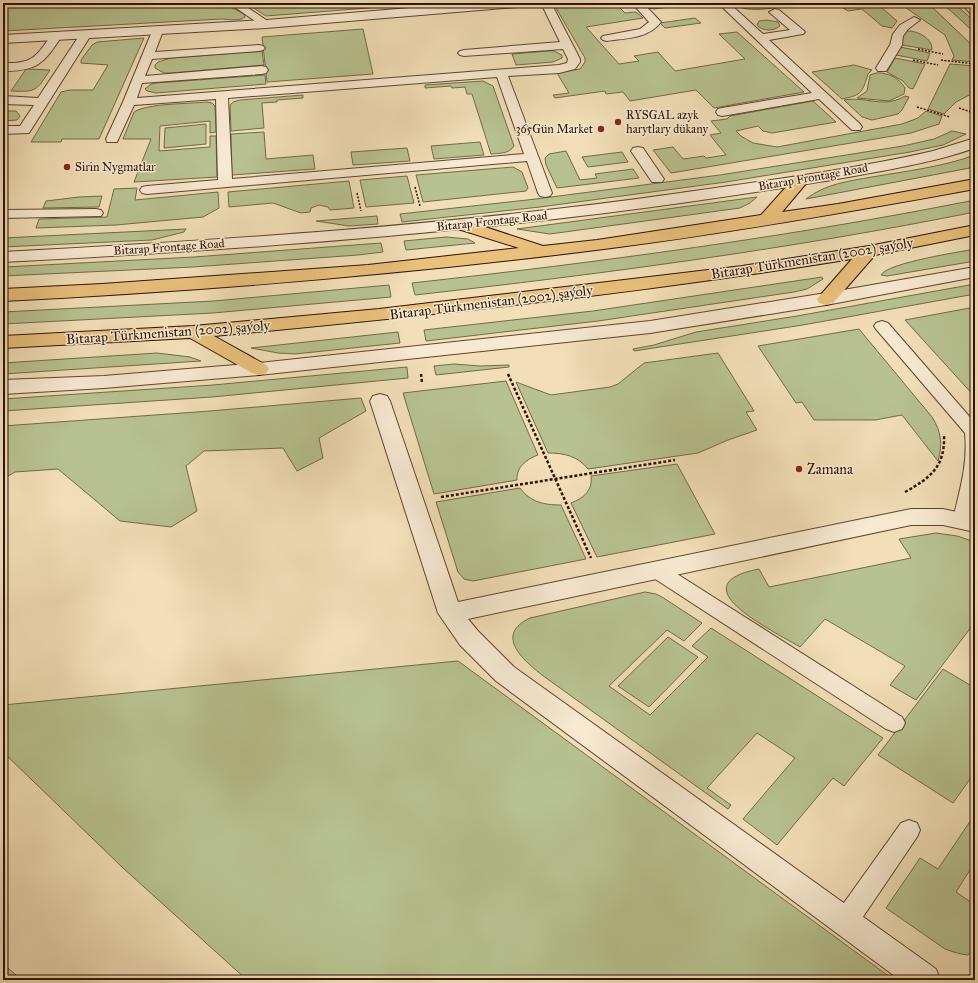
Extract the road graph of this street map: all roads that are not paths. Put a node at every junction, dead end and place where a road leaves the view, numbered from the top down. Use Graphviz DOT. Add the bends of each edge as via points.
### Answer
graph roads {
  1 [pos="234,3"];
  2 [pos="510,3"];
  3 [pos="546,3"];
  4 [pos="637,3"];
  5 [pos="723,3"];
  6 [pos="968,3"];
  7 [pos="469,5"];
  8 [pos="975,10"];
  9 [pos="776,12"];
  10 [pos="914,20"];
  11 [pos="266,24"];
  12 [pos="157,31"];
  13 [pos="84,35"];
  14 [pos="56,36"];
  15 [pos="607,38"];
  16 [pos="760,38"];
  17 [pos="3,39"];
  18 [pos="567,45"];
  19 [pos="259,48"];
  20 [pos="464,53"];
  21 [pos="148,56"];
  22 [pos="3,67"];
  23 [pos="882,68"];
  24 [pos="262,70"];
  25 [pos="501,73"];
  26 [pos="138,80"];
  27 [pos="222,95"];
  28 [pos="821,95"];
  29 [pos="3,100"];
  30 [pos="42,102"];
  31 [pos="129,102"];
  32 [pos="722,112"];
  33 [pos="856,127"];
  34 [pos="3,130"];
  35 [pos="112,139"];
  36 [pos="975,143"];
  37 [pos="638,151"];
  38 [pos="532,157"];
  39 [pos="657,179"];
  40 [pos="801,180"];
  41 [pos="225,183"];
  42 [pos="975,184"];
  43 [pos="147,190"];
  44 [pos="544,193"];
  45 [pos="96,213"];
  46 [pos="3,214"];
  47 [pos="766,220"];
  48 [pos="464,225"];
  49 [pos="975,230"];
  50 [pos="545,251"];
  51 [pos="869,251"];
  52 [pos="3,257"];
  53 [pos="975,272"];
  54 [pos="3,295"];
  55 [pos="826,299"];
  56 [pos="882,326"];
  57 [pos="193,332"];
  58 [pos="3,342"];
  59 [pos="260,369"];
  60 [pos="3,387"];
  61 [pos="380,401"];
  62 [pos="974,440"];
  63 [pos="968,522"];
  64 [pos="656,570"];
  65 [pos="450,613"];
  66 [pos="894,723"];
  67 [pos="909,830"];
  68 [pos="845,922"];
  69 [pos="926,980"];
  1 -- 11 [label="lane"];
  2 -- 7 [label="street"];
  3 -- 18 [label="lane"];
  4 -- 15 [label="lane" via="655,22 644,32"];
  5 -- 16 [label="lane"];
  6 -- 8 [label="street"];
  7 -- 11 [label="street"];
  9 -- 16 [label="lane" via="799,32"];
  10 -- 23 [label="lane" via="904,26 897,36 896,45"];
  11 -- 12 [label="street"];
  12 -- 13 [label="street"];
  12 -- 21 [label="lane"];
  13 -- 14 [label="street"];
  13 -- 30 [label="lane"];
  14 -- 17 [label="street"];
  14 -- 22 [label="lane" via="38,61 21,66"];
  16 -- 28 [label="lane"];
  18 -- 20 [label="lane"];
  18 -- 25 [label="lane" via="574,59 571,66"];
  19 -- 21 [label="lane"];
  21 -- 26 [label="lane"];
  24 -- 26 [label="lane"];
  25 -- 27 [label="lane"];
  25 -- 38 [label="lane"];
  26 -- 31 [label="lane"];
  27 -- 31 [label="lane"];
  27 -- 41 [label="lane"];
  28 -- 32 [label="lane"];
  28 -- 33 [label="lane"];
  29 -- 30 [label="lane"];
  30 -- 34 [label="lane" via="24,130"];
  31 -- 35 [label="lane"];
  36 -- 40 [label="street, Bitarap Frontage Road" via="921,159"];
  37 -- 39 [label="lane"];
  38 -- 41 [label="lane"];
  38 -- 44 [label="lane"];
  40 -- 47 [label="main road"];
  40 -- 48 [label="street, Bitarap Frontage Road" via="677,199"];
  41 -- 43 [label="lane"];
  42 -- 47 [label="main road"];
  45 -- 46 [label="lane"];
  47 -- 50 [label="main road"];
  48 -- 50 [label="main road"];
  48 -- 52 [label="street, Bitarap Frontage Road" via="105,252"];
  49 -- 51 [label="main road, Bitarap Türkmenistan (2002) şaýoly"];
  50 -- 54 [label="main road" via="368,270"];
  51 -- 55 [label="main road"];
  51 -- 57 [label="main road, Bitarap Türkmenistan (2002) şaýoly" via="619,287 379,315"];
  53 -- 55 [label="street"];
  55 -- 59 [label="street" via="650,327"];
  56 -- 62 [label="lane"];
  57 -- 58 [label="main road, Bitarap Türkmenistan (2002) şaýoly"];
  57 -- 59 [label="main road"];
  59 -- 60 [label="street" via="104,382"];
  61 -- 65 [label="street"];
  62 -- 63 [label="lane" via="974,471"];
  63 -- 64 [label="street" via="937,516 911,517"];
  64 -- 65 [label="street"];
  64 -- 66 [label="lane"];
  65 -- 68 [label="street" via="469,638 504,674"];
  67 -- 68 [label="lane"];
  68 -- 69 [label="street"];
}
